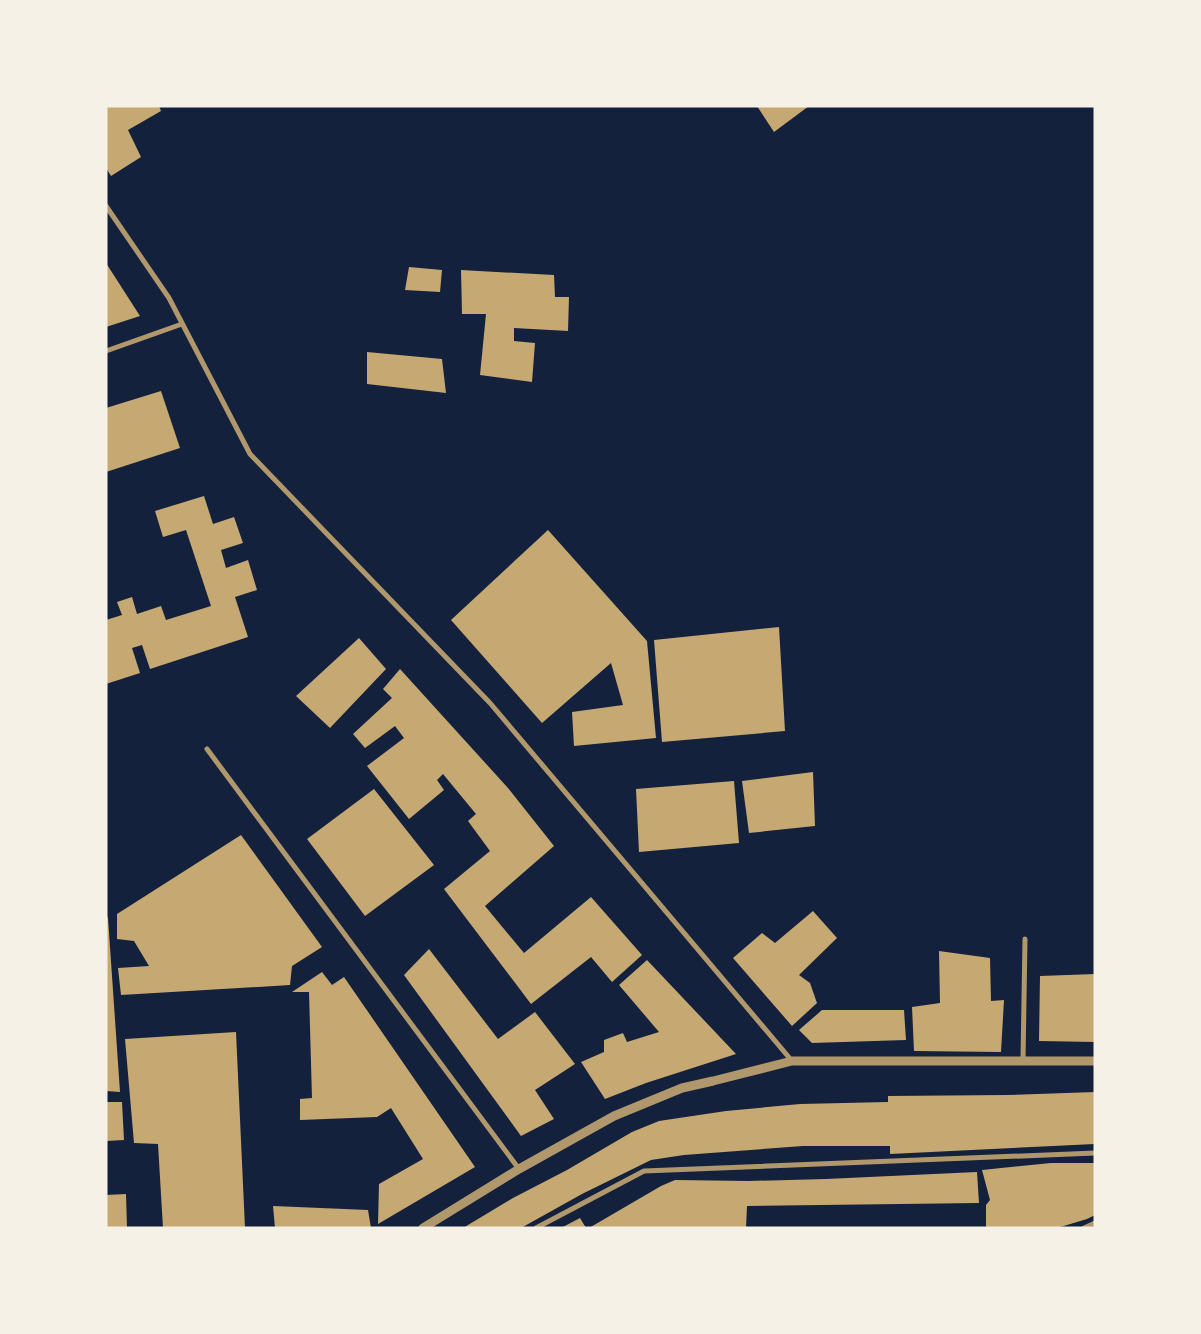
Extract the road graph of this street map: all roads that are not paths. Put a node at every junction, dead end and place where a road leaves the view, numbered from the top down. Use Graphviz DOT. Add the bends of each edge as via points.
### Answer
graph roads {
  1 [pos="106,206"];
  2 [pos="182,324"];
  3 [pos="106,352"];
  4 [pos="207,749"];
  5 [pos="1025,939"];
  6 [pos="1023,1060"];
  7 [pos="792,1061"];
  8 [pos="1095,1061"];
  9 [pos="1095,1153"];
  10 [pos="519,1168"];
  11 [pos="1095,1223"];
  12 [pos="423,1228"];
  13 [pos="536,1228"];
  14 [pos="1084,1228"];
  1 -- 2 [label="street" via="169,298"];
  2 -- 3 [label="street"];
  2 -- 7 [label="street" via="250,454 490,703"];
  4 -- 10 [label="street"];
  5 -- 6 [label="street"];
  6 -- 7 [label="street"];
  6 -- 8 [label="street"];
  7 -- 10 [label="street" via="682,1088 614,1116"];
  9 -- 13 [label="street" via="644,1171"];
  10 -- 12 [label="street"];
  11 -- 14 [label="street"];
}
